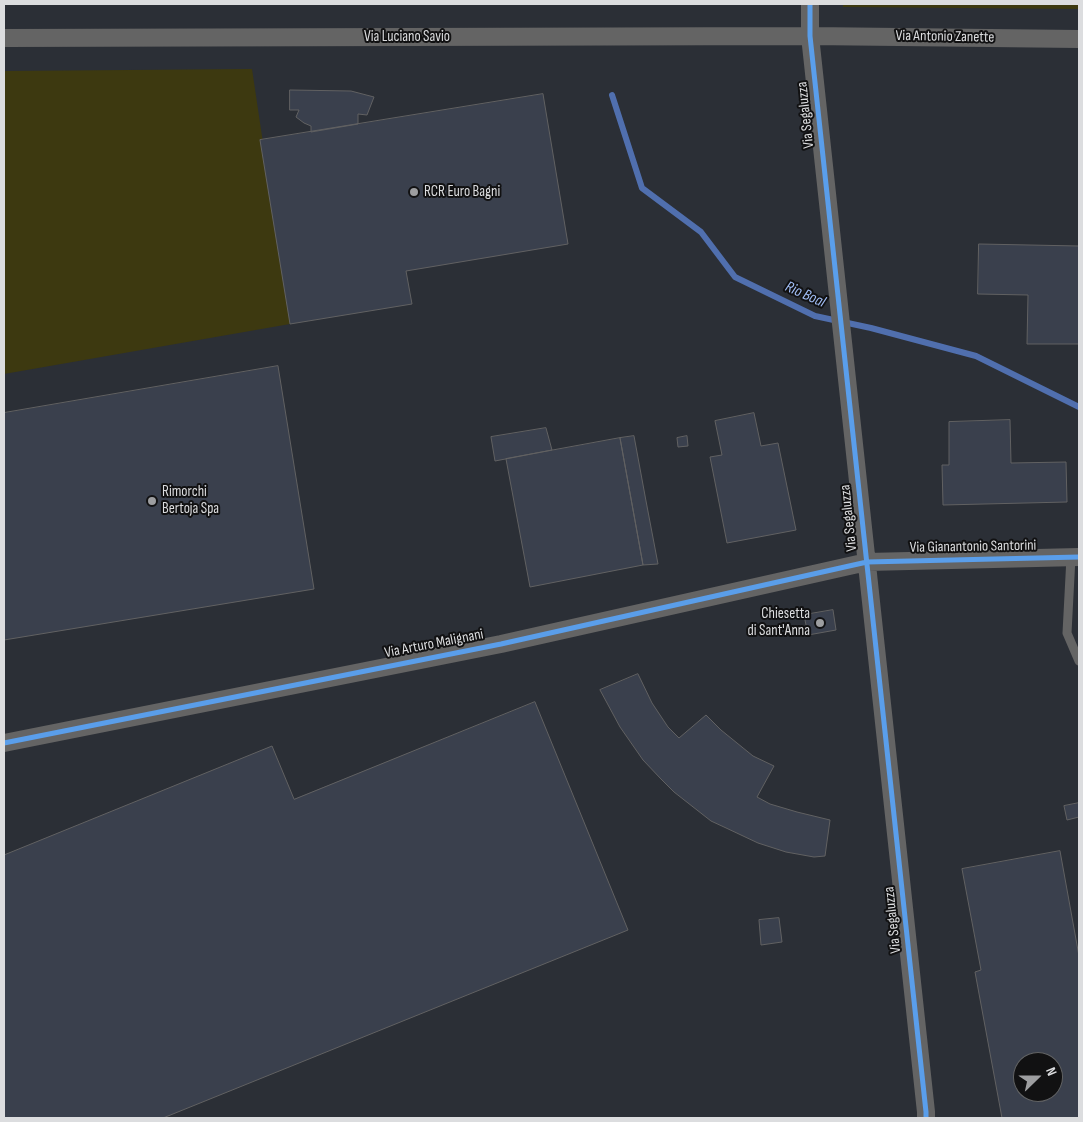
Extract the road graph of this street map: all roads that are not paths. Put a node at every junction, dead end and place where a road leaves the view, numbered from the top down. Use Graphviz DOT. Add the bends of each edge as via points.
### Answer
graph roads {
  1 [pos="810,4"];
  2 [pos="810,36"];
  3 [pos="4,38"];
  4 [pos="1079,39"];
  5 [pos="1075,557"];
  6 [pos="867,562"];
  7 [pos="1079,661"];
  8 [pos="4,743"];
  9 [pos="926,1118"];
  1 -- 2 [label="street, Via Segaluzza"];
  2 -- 3 [label="street, Via Luciano Savio"];
  2 -- 4 [label="street, Via Antonio Zanette"];
  2 -- 6 [label="street, Via Segaluzza"];
  5 -- 6 [label="street, Via Gianantonio Santorini"];
  5 -- 7 [label="lane" via="1067,633"];
  6 -- 8 [label="street, Via Arturo Malignani" via="501,644"];
  6 -- 9 [label="street, Via Segaluzza"];
}
